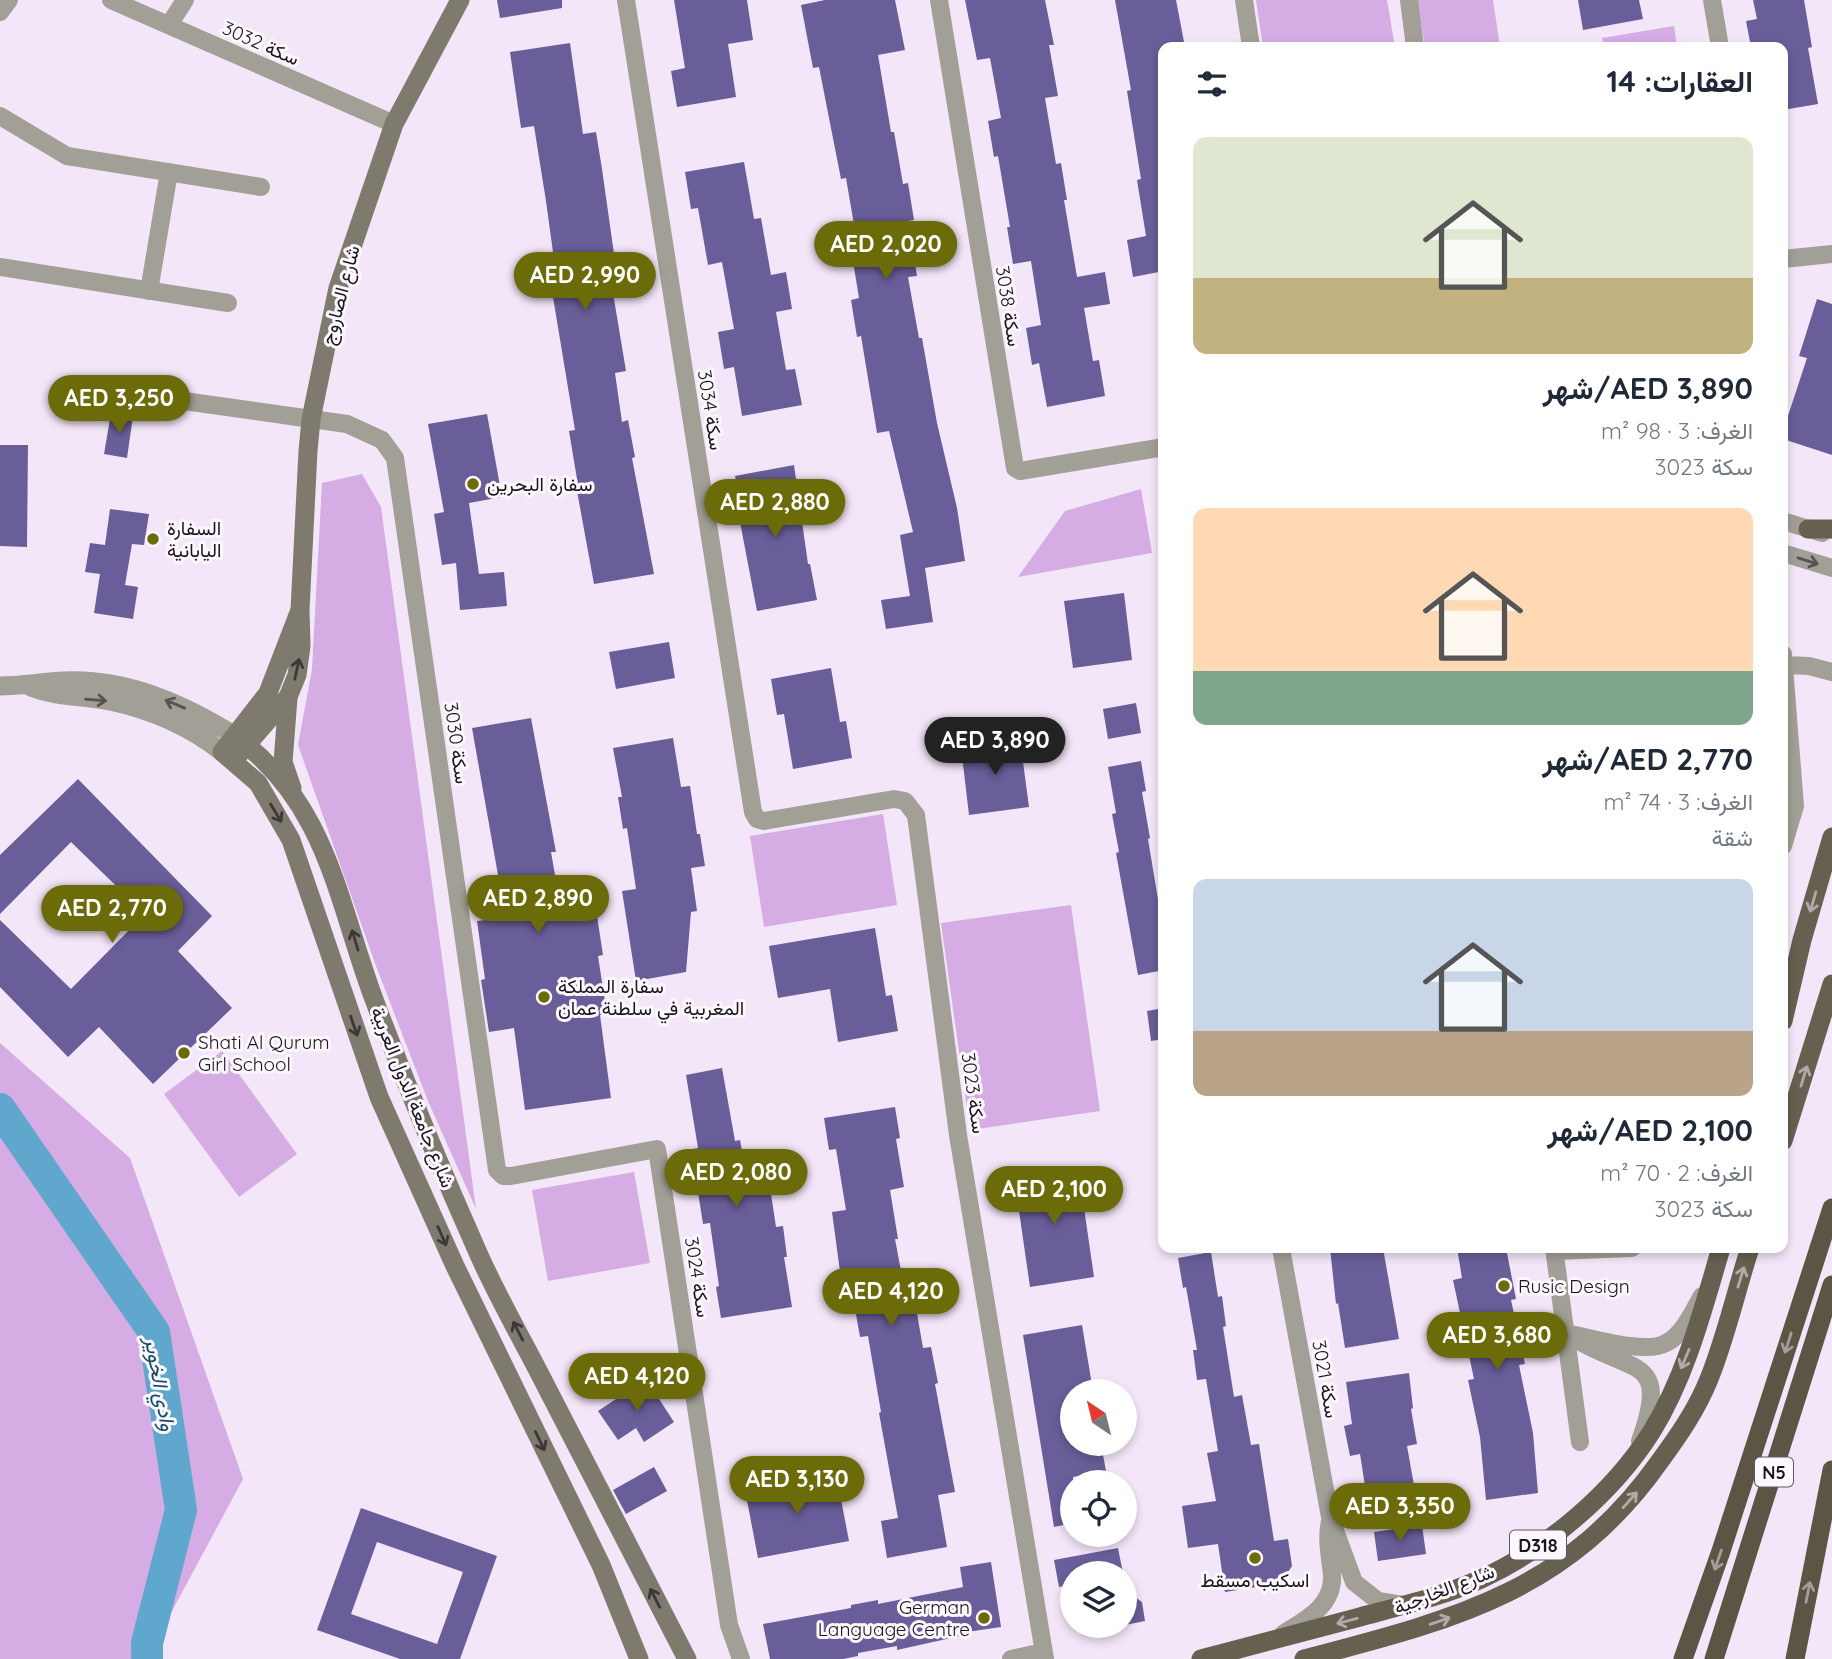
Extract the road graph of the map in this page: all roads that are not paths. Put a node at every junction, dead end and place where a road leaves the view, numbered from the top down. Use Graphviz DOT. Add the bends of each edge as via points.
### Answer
graph roads {
  1 [pos="9,0"];
  2 [pos="111,0"];
  3 [pos="185,0"];
  4 [pos="460,0"];
  5 [pos="626,0"];
  6 [pos="939,0"];
  7 [pos="1244,0"];
  8 [pos="1409,0"];
  9 [pos="1712,0"];
  10 [pos="0,12"];
  11 [pos="169,25"];
  12 [pos="1250,42"];
  13 [pos="1414,42"];
  14 [pos="1719,42"];
  15 [pos="0,116"];
  16 [pos="394,124"];
  17 [pos="169,172"];
  18 [pos="261,187"];
  19 [pos="1832,254"];
  20 [pos="1788,258"];
  21 [pos="0,267"];
  22 [pos="149,291"];
  23 [pos="228,303"];
  24 [pos="106,390"];
  25 [pos="311,419"];
  26 [pos="1158,448"];
  27 [pos="1788,523"];
  28 [pos="1808,529"];
  29 [pos="1832,529"];
  30 [pos="1832,536"];
  31 [pos="1788,555"];
  32 [pos="1832,568"];
  33 [pos="300,610"];
  34 [pos="1788,660"];
  35 [pos="1832,672"];
  36 [pos="0,686"];
  37 [pos="30,686"];
  38 [pos="288,697"];
  39 [pos="1788,712"];
  40 [pos="241,740"];
  41 [pos="228,756"];
  42 [pos="888,800"];
  43 [pos="297,803"];
  44 [pos="1788,829"];
  45 [pos="1832,836"];
  46 [pos="1832,984"];
  47 [pos="1788,1000"];
  48 [pos="1788,1125"];
  49 [pos="657,1149"];
  50 [pos="1832,1208"];
  51 [pos="1282,1253"];
  52 [pos="1555,1253"];
  53 [pos="1719,1253"];
  54 [pos="1748,1253"];
  55 [pos="1713,1274"];
  56 [pos="1832,1285"];
  57 [pos="1565,1332"];
  58 [pos="1580,1442"];
  59 [pos="1635,1455"];
  60 [pos="1832,1470"];
  61 [pos="1330,1517"];
  62 [pos="1404,1606"];
  63 [pos="1270,1641"];
  64 [pos="1365,1651"];
  65 [pos="1344,1654"];
  66 [pos="1044,1655"];
  67 [pos="639,1659"];
  68 [pos="687,1659"];
  69 [pos="741,1659"];
  70 [pos="1011,1659"];
  71 [pos="1200,1659"];
  72 [pos="1304,1659"];
  73 [pos="1683,1659"];
  74 [pos="1714,1659"];
  75 [pos="1795,1659"];
  1 -- 10 [label="street"];
  2 -- 11 [label="street, سكة 3032"];
  3 -- 11 [label="street"];
  4 -- 16 [label="main road, شارع الصاروج"];
  5 -- 42 [label="street, سكة 3034" via="753,812 764,821"];
  6 -- 26 [label="street, سكة 3038" via="1015,468 1020,471"];
  7 -- 12 [label="street"];
  8 -- 13 [label="street"];
  9 -- 14 [label="street"];
  11 -- 16 [label="street, سكة 3032"];
  15 -- 17 [label="street" via="67,156"];
  16 -- 25 [label="main road, شارع الصاروج" via="338,288"];
  17 -- 18 [label="street"];
  17 -- 22 [label="street"];
  19 -- 20 [label="street"];
  21 -- 22 [label="street"];
  22 -- 23 [label="street"];
  24 -- 25 [label="street, سكة 3030"];
  25 -- 33 [label="main road, شارع الصاروج"];
  25 -- 49 [label="street, سكة 3030" via="347,424 382,440 395,458 497,1170 511,1176"];
  27 -- 28 [label="street"];
  28 -- 29 [label="main road"];
  28 -- 30 [label="street"];
  31 -- 32 [label="street, one-way"];
  38 -- 33 [label="main road, شارع الصاروج, one-way" via="297,675"];
  33 -- 40 [label="main road, شارع الصاروج" via="268,693"];
  34 -- 35 [label="street"];
  36 -- 37 [label="street, شارع جامعة الدول العربية"];
  40 -- 37 [label="street, شارع جامعة الدول العربية, one-way" via="175,703 115,684 66,681"];
  37 -- 41 [label="street, شارع جامعة الدول العربية, one-way" via="50,695 108,701 166,717"];
  38 -- 40 [label="main road, شارع الصاروج"];
  38 -- 43 [label="main road" via="283,762"];
  39 -- 44 [label="street" via="1795,806"];
  40 -- 41 [label="main road, شارع الصاروج"];
  40 -- 43 [label="main road, شارع جامعة الدول العربية"];
  41 -- 67 [label="main road, شارع جامعة الدول العربية, one-way" via="258,783 291,840 379,1097 455,1266 601,1565"];
  42 -- 66 [label="street, سكة 3023" via="905,801 916,815 958,1135"];
  68 -- 43 [label="main road, شارع جامعة الدول العربية, one-way" via="480,1258 407,1087 321,842"];
  45 -- 47 [label="main road, one-way"];
  48 -- 46 [label="main road, one-way"];
  49 -- 69 [label="street, سكة 3024" via="729,1625"];
  50 -- 73 [label="highway, one-way"];
  51 -- 61 [label="street, سكة 3021"];
  52 -- 57 [label="street"];
  53 -- 55 [label="main road, شارع الخارجية / D318"];
  64 -- 54 [label="main road, شارع الخارجية / D318, one-way" via="1502,1597 1579,1549 1608,1523 1644,1484 1692,1415 1709,1379"];
  55 -- 57 [label="street" via="1690,1317 1667,1343 1636,1347"];
  55 -- 59 [label="main road, شارع الخارجية / D318, one-way" via="1689,1350 1653,1429"];
  56 -- 74 [label="highway, N5"];
  57 -- 58 [label="street"];
  57 -- 59 [label="street" via="1646,1374 1652,1395"];
  59 -- 62 [label="main road, شارع الخارجية / D318" via="1575,1518 1525,1553 1481,1579"];
  75 -- 60 [label="highway, one-way"];
  61 -- 62 [label="street, سكة 3021" via="1354,1582 1378,1601"];
  61 -- 63 [label="street, سكة 3021" via="1330,1592 1312,1616"];
  62 -- 63 [label="main road, شارع الخارجية / D318, one-way"];
  63 -- 71 [label="main road, شارع الخارجية / D318"];
  64 -- 65 [label="main road, شارع الخارجية / D318"];
  65 -- 72 [label="main road, شارع الخارجية / D318"];
  66 -- 70 [label="street"];
}
